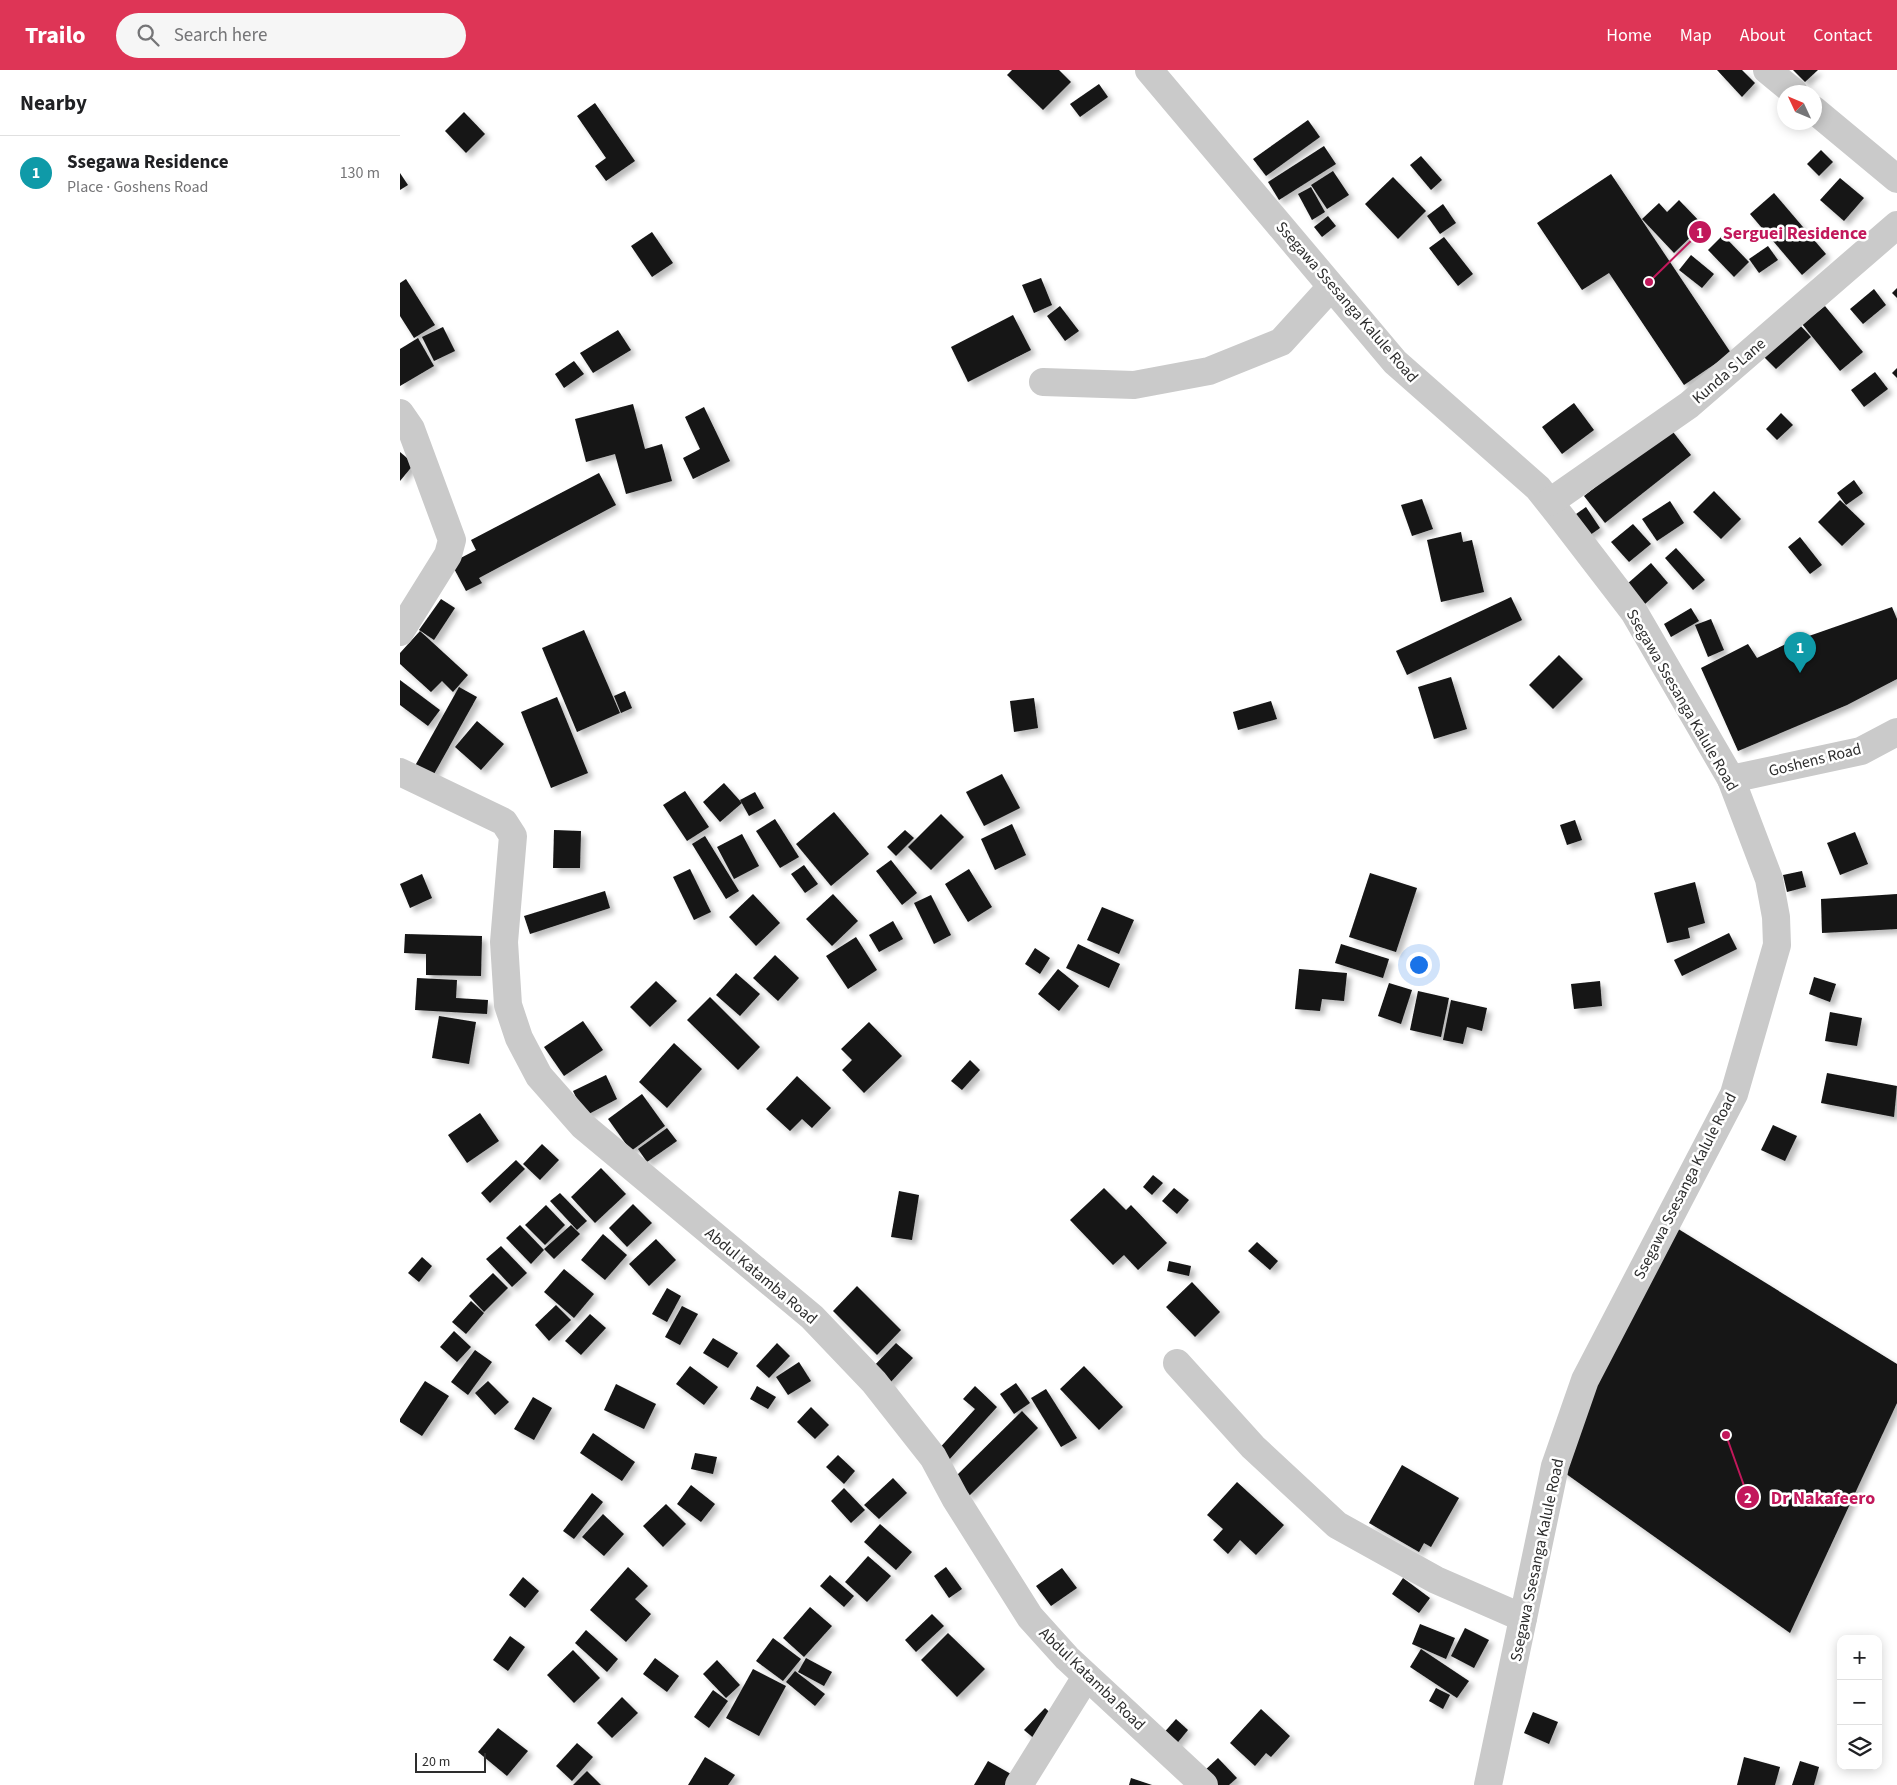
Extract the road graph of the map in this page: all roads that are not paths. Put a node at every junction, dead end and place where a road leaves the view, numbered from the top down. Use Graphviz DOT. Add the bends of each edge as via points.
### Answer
graph roads {
  1 [pos="1149,70"];
  2 [pos="1767,70"];
  3 [pos="1785,85"];
  4 [pos="1822,117"];
  5 [pos="1897,179"];
  6 [pos="1897,225"];
  7 [pos="1331,287"];
  8 [pos="1043,382"];
  9 [pos="400,413"];
  10 [pos="1550,502"];
  11 [pos="400,632"];
  12 [pos="1897,732"];
  13 [pos="400,772"];
  14 [pos="1731,779"];
  15 [pos="1177,1363"];
  16 [pos="1523,1618"];
  17 [pos="1086,1676"];
  18 [pos="1019,1785"];
  19 [pos="1204,1785"];
  20 [pos="1488,1785"];
  1 -- 7 [label="street, Ssegawa Ssesanga Kalule Road"];
  2 -- 3 [label="street"];
  4 -- 5 [label="street"];
  6 -- 10 [label="street, Kunda S Lane" via="1689,405"];
  7 -- 8 [label="street" via="1281,342 1209,371 1134,385"];
  7 -- 10 [label="street, Ssegawa Ssesanga Kalule Road" via="1395,362 1495,448"];
  9 -- 11 [label="street" via="411,429 452,540 448,555"];
  10 -- 14 [label="street, Ssegawa Ssesanga Kalule Road" via="1634,612"];
  12 -- 14 [label="street, Goshens Road" via="1861,752"];
  13 -- 17 [label="street, Abdul Katamba Road" via="504,822 510,828 513,836 504,942 508,1005 519,1038 539,1076 583,1126 812,1317 874,1382 933,1457 1030,1617"];
  14 -- 16 [label="street, Ssegawa Ssesanga Kalule Road" via="1769,879 1777,945 1734,1094 1585,1380 1555,1466"];
  15 -- 16 [label="street" via="1253,1447 1337,1525 1436,1580"];
  16 -- 20 [label="street, Ssegawa Ssesanga Kalule Road"];
  17 -- 18 [label="street"];
  17 -- 19 [label="street, Abdul Katamba Road"];
}
